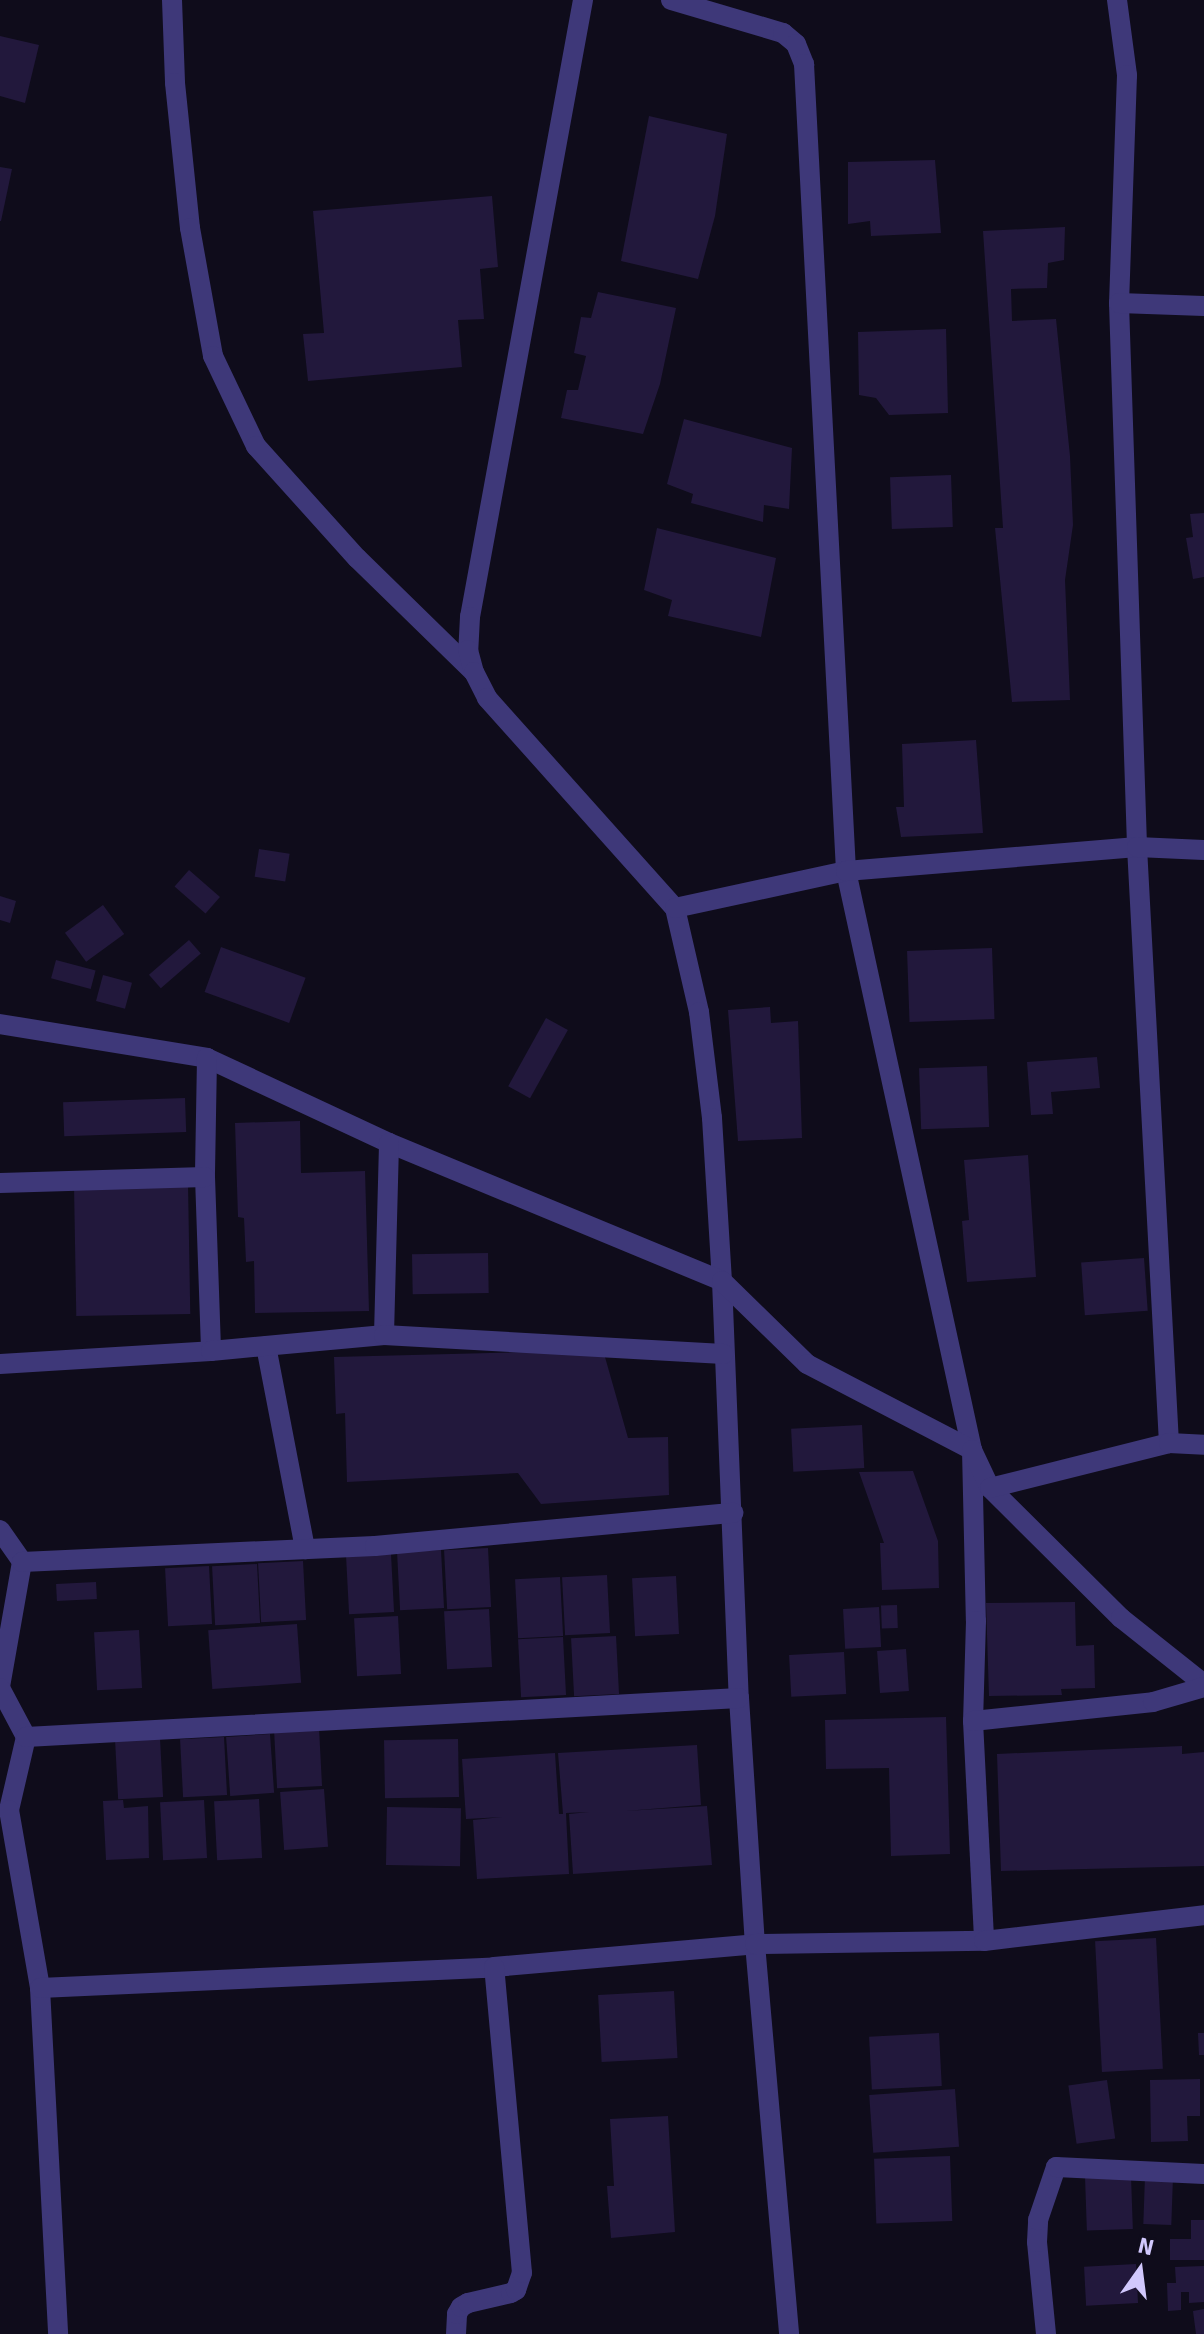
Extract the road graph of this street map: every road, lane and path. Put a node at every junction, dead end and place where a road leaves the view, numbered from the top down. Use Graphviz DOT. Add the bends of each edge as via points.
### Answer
graph roads {
  1 [pos="172,0"];
  2 [pos="583,0"];
  3 [pos="671,0"];
  4 [pos="1117,0"];
  5 [pos="1119,303"];
  6 [pos="1204,306"];
  7 [pos="474,672"];
  8 [pos="1137,847"];
  9 [pos="1204,850"];
  10 [pos="846,871"];
  11 [pos="675,908"];
  12 [pos="0,1024"];
  13 [pos="207,1058"];
  14 [pos="389,1143"];
  15 [pos="205,1177"];
  16 [pos="0,1183"];
  17 [pos="722,1281"];
  18 [pos="384,1335"];
  19 [pos="266,1346"];
  20 [pos="211,1351"];
  21 [pos="723,1354"];
  22 [pos="0,1364"];
  23 [pos="1169,1443"];
  24 [pos="1204,1445"];
  25 [pos="972,1450"];
  26 [pos="990,1488"];
  27 [pos="733,1513"];
  28 [pos="0,1530"];
  29 [pos="305,1549"];
  30 [pos="22,1562"];
  31 [pos="1204,1685"];
  32 [pos="0,1687"];
  33 [pos="739,1698"];
  34 [pos="973,1721"];
  35 [pos="26,1737"];
  36 [pos="4,1814"];
  37 [pos="1204,1915"];
  38 [pos="984,1941"];
  39 [pos="755,1944"];
  40 [pos="494,1967"];
  41 [pos="40,1988"];
  42 [pos="1204,2174"];
  43 [pos="58,2334"];
  44 [pos="456,2334"];
  45 [pos="789,2334"];
  46 [pos="1046,2334"];
  1 -- 7 [label="street" via="190,228 213,356 256,446 357,558"];
  2 -- 7 [label="street" via="470,617 468,650"];
  3 -- 10 [label="street" via="783,33 796,44 804,64"];
  4 -- 5 [label="street" via="1127,75"];
  5 -- 6 [label="street"];
  5 -- 8 [label="street"];
  7 -- 11 [label="street" via="487,698"];
  8 -- 9 [label="street"];
  8 -- 10 [label="street"];
  8 -- 23 [label="street"];
  10 -- 11 [label="street"];
  10 -- 25 [label="street"];
  11 -- 17 [label="street" via="699,1012"];
  12 -- 13 [label="street"];
  13 -- 14 [label="street"];
  13 -- 15 [label="street"];
  14 -- 17 [label="street"];
  14 -- 18 [label="street"];
  15 -- 16 [label="street"];
  15 -- 20 [label="street"];
  17 -- 21 [label="street"];
  17 -- 25 [label="street" via="807,1364"];
  18 -- 19 [label="street"];
  18 -- 21 [label="street"];
  19 -- 20 [label="street"];
  19 -- 29 [label="street"];
  20 -- 22 [label="street"];
  21 -- 27 [label="street"];
  23 -- 24 [label="street"];
  23 -- 26 [label="street"];
  25 -- 26 [label="street"];
  25 -- 34 [label="street"];
  26 -- 31 [label="street" via="1121,1618"];
  27 -- 29 [label="street"];
  27 -- 33 [label="street"];
  28 -- 30 [label="street"];
  29 -- 30 [label="street"];
  30 -- 32 [label="street"];
  31 -- 34 [label="street" via="1153,1702"];
  32 -- 35 [label="street"];
  33 -- 35 [label="street"];
  33 -- 39 [label="street"];
  34 -- 38 [label="street"];
  35 -- 36 [label="street"];
  36 -- 41 [label="street"];
  37 -- 38 [label="street"];
  38 -- 39 [label="street"];
  39 -- 40 [label="street"];
  39 -- 45 [label="street"];
  40 -- 41 [label="street"];
  40 -- 44 [label="street" via="522,2273 511,2293 461,2307"];
  41 -- 43 [label="street"];
  42 -- 46 [label="street" via="1056,2167 1038,2220"];
}
